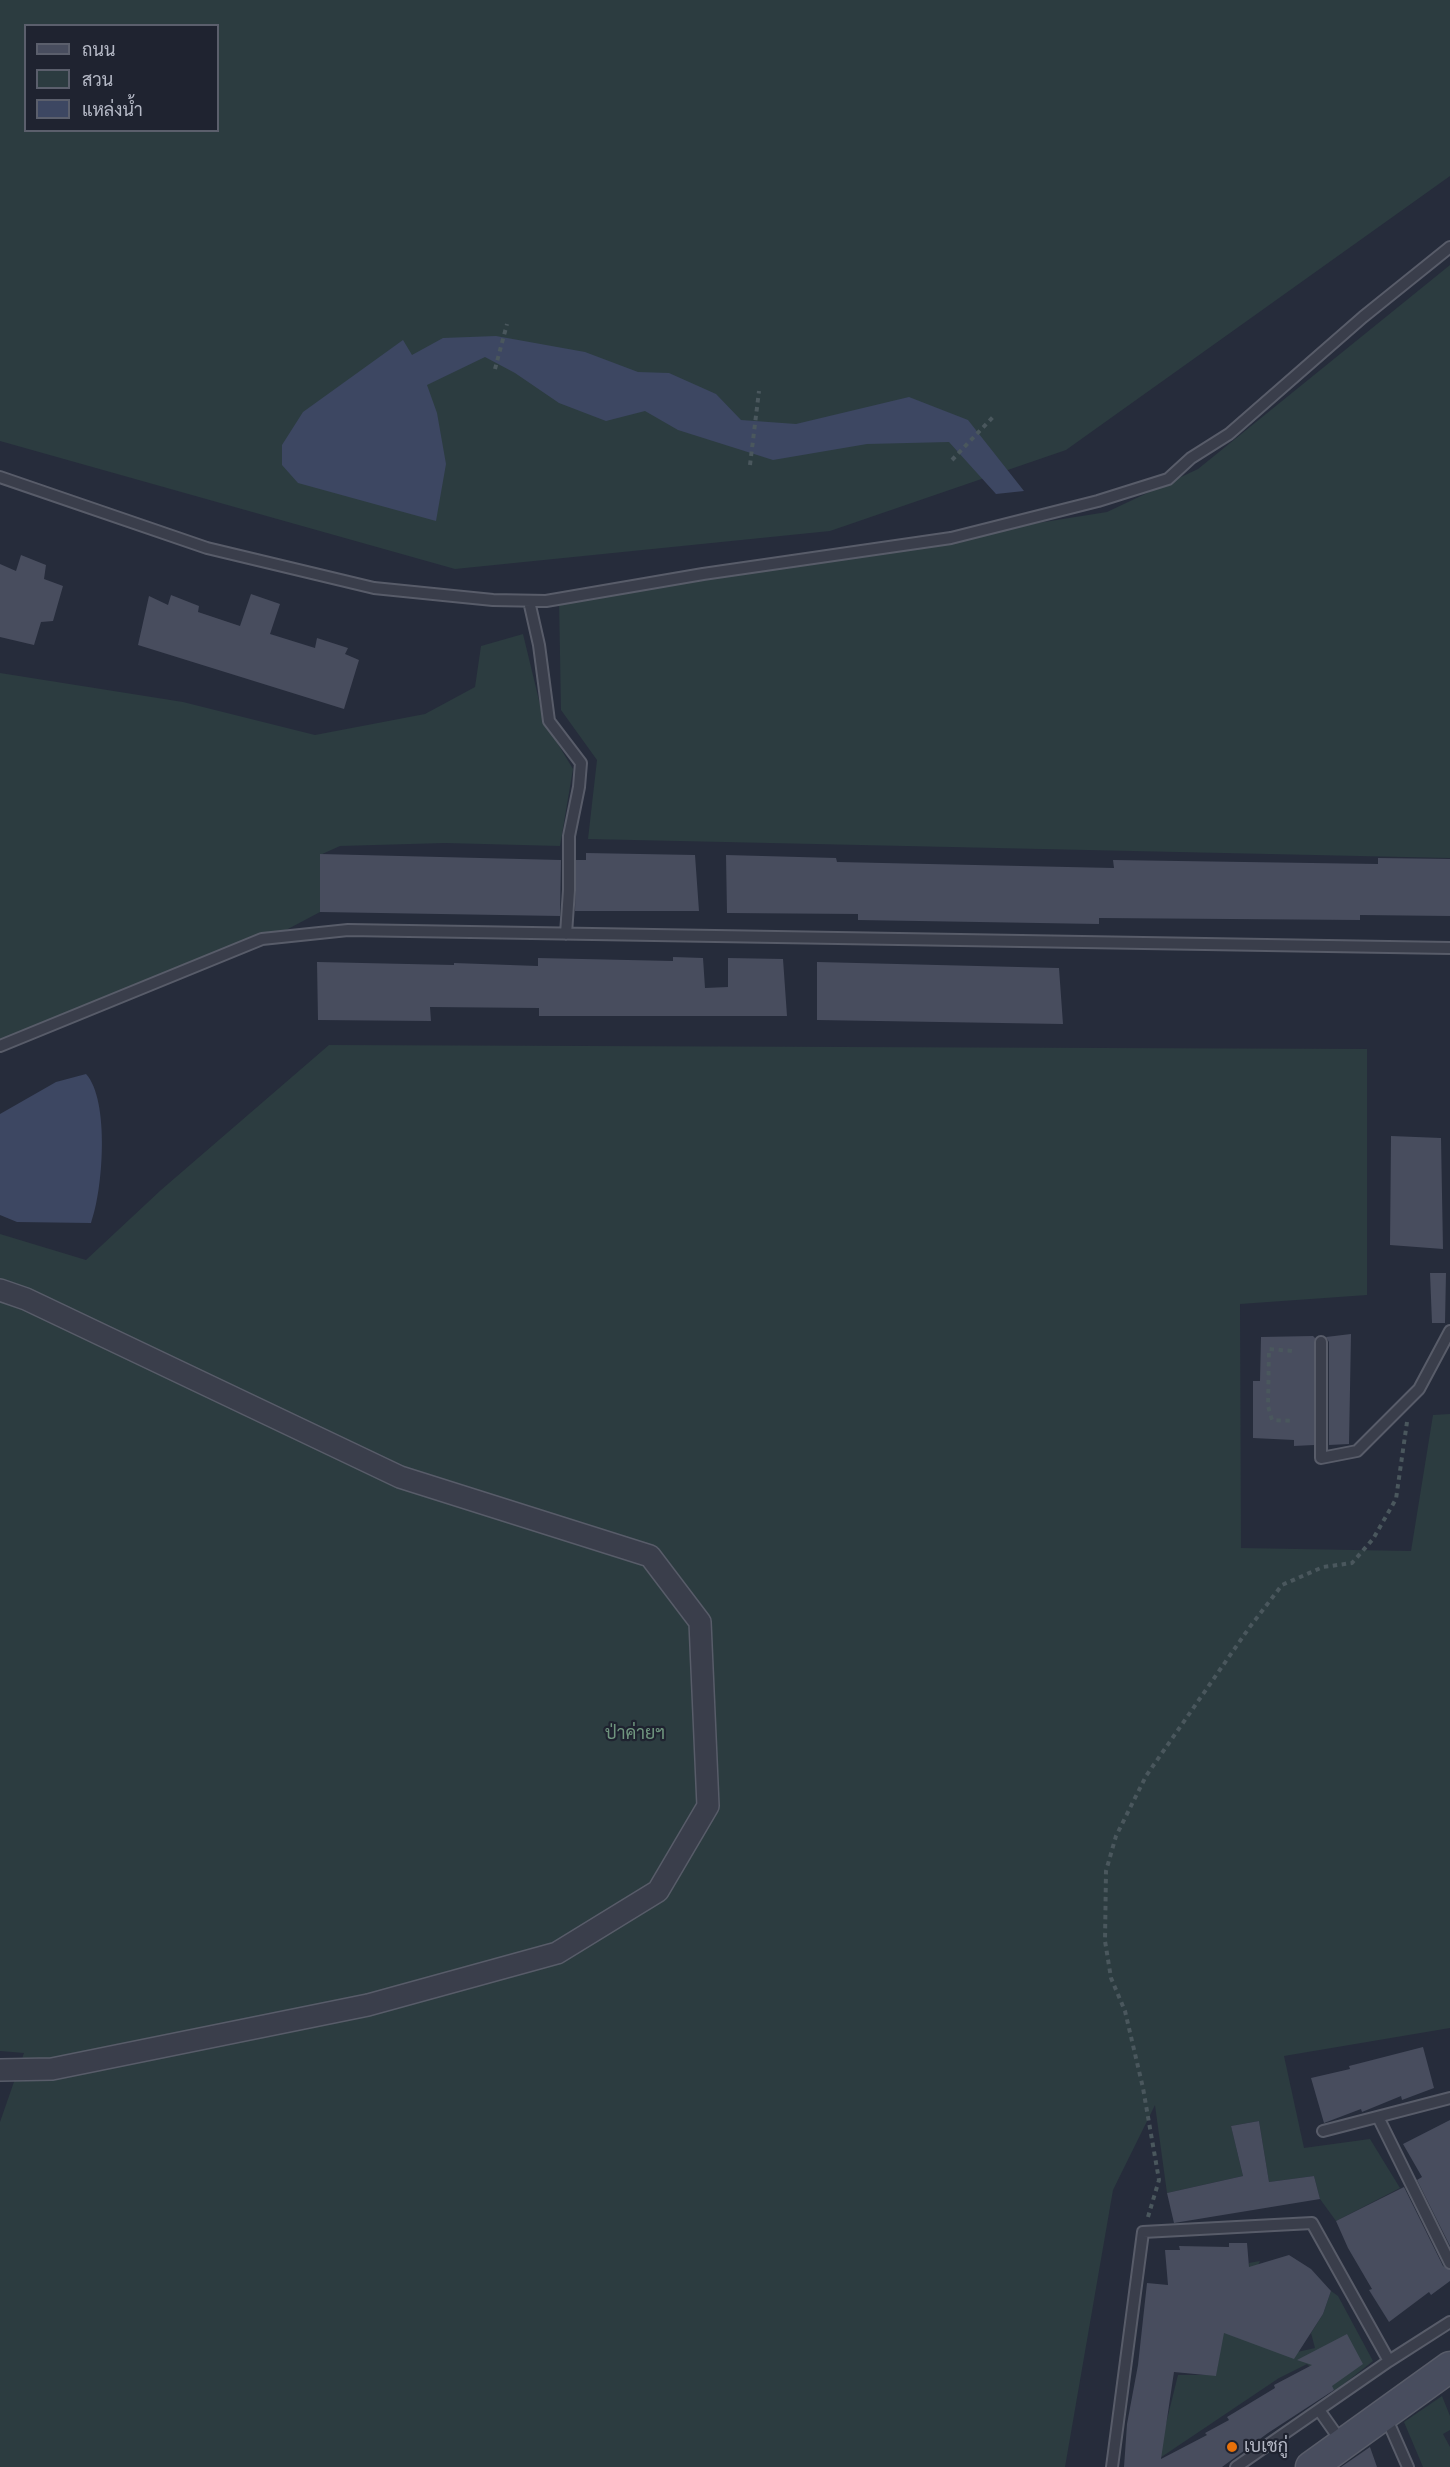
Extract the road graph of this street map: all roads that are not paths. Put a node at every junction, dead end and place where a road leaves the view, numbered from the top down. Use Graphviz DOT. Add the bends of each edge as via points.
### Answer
graph roads {
  1 [pos="1450,247"];
  2 [pos="0,477"];
  3 [pos="530,601"];
  4 [pos="566,934"];
  5 [pos="1450,948"];
  6 [pos="0,1046"];
  7 [pos="0,1290"];
  8 [pos="1450,1331"];
  9 [pos="1321,1342"];
  10 [pos="0,2070"];
  11 [pos="1450,2098"];
  12 [pos="1378,2117"];
  13 [pos="1323,2131"];
  14 [pos="1450,2263"];
  15 [pos="1450,2322"];
  16 [pos="1389,2361"];
  17 [pos="1450,2367"];
  18 [pos="1319,2410"];
  19 [pos="1385,2414"];
  20 [pos="1343,2444"];
  21 [pos="1112,2467"];
  22 [pos="1236,2467"];
  23 [pos="1311,2467"];
  24 [pos="1408,2467"];
  1 -- 3 [label="lane" via="1229,434 1191,458 1168,479 951,538"];
  2 -- 3 [label="lane" via="207,548 374,588"];
  3 -- 4 [label="lane" via="549,721 580,763 569,836"];
  4 -- 5 [label="lane"];
  4 -- 6 [label="lane" via="348,930 262,939"];
  7 -- 10 [label="street" via="187,1374 400,1477 650,1556 700,1622 708,1806 658,1891 557,1953 368,2005 52,2069"];
  8 -- 9 [label="lane" via="1419,1389 1357,1451 1321,1458"];
  11 -- 12 [label="lane"];
  12 -- 13 [label="lane"];
  12 -- 14 [label="lane"];
  15 -- 16 [label="lane"];
  16 -- 18 [label="lane"];
  16 -- 21 [label="lane" via="1312,2223 1143,2232"];
  17 -- 19 [label="main road"];
  18 -- 20 [label="lane"];
  18 -- 22 [label="lane"];
  19 -- 20 [label="main road"];
  19 -- 24 [label="lane"];
  20 -- 23 [label="main road"];
}
